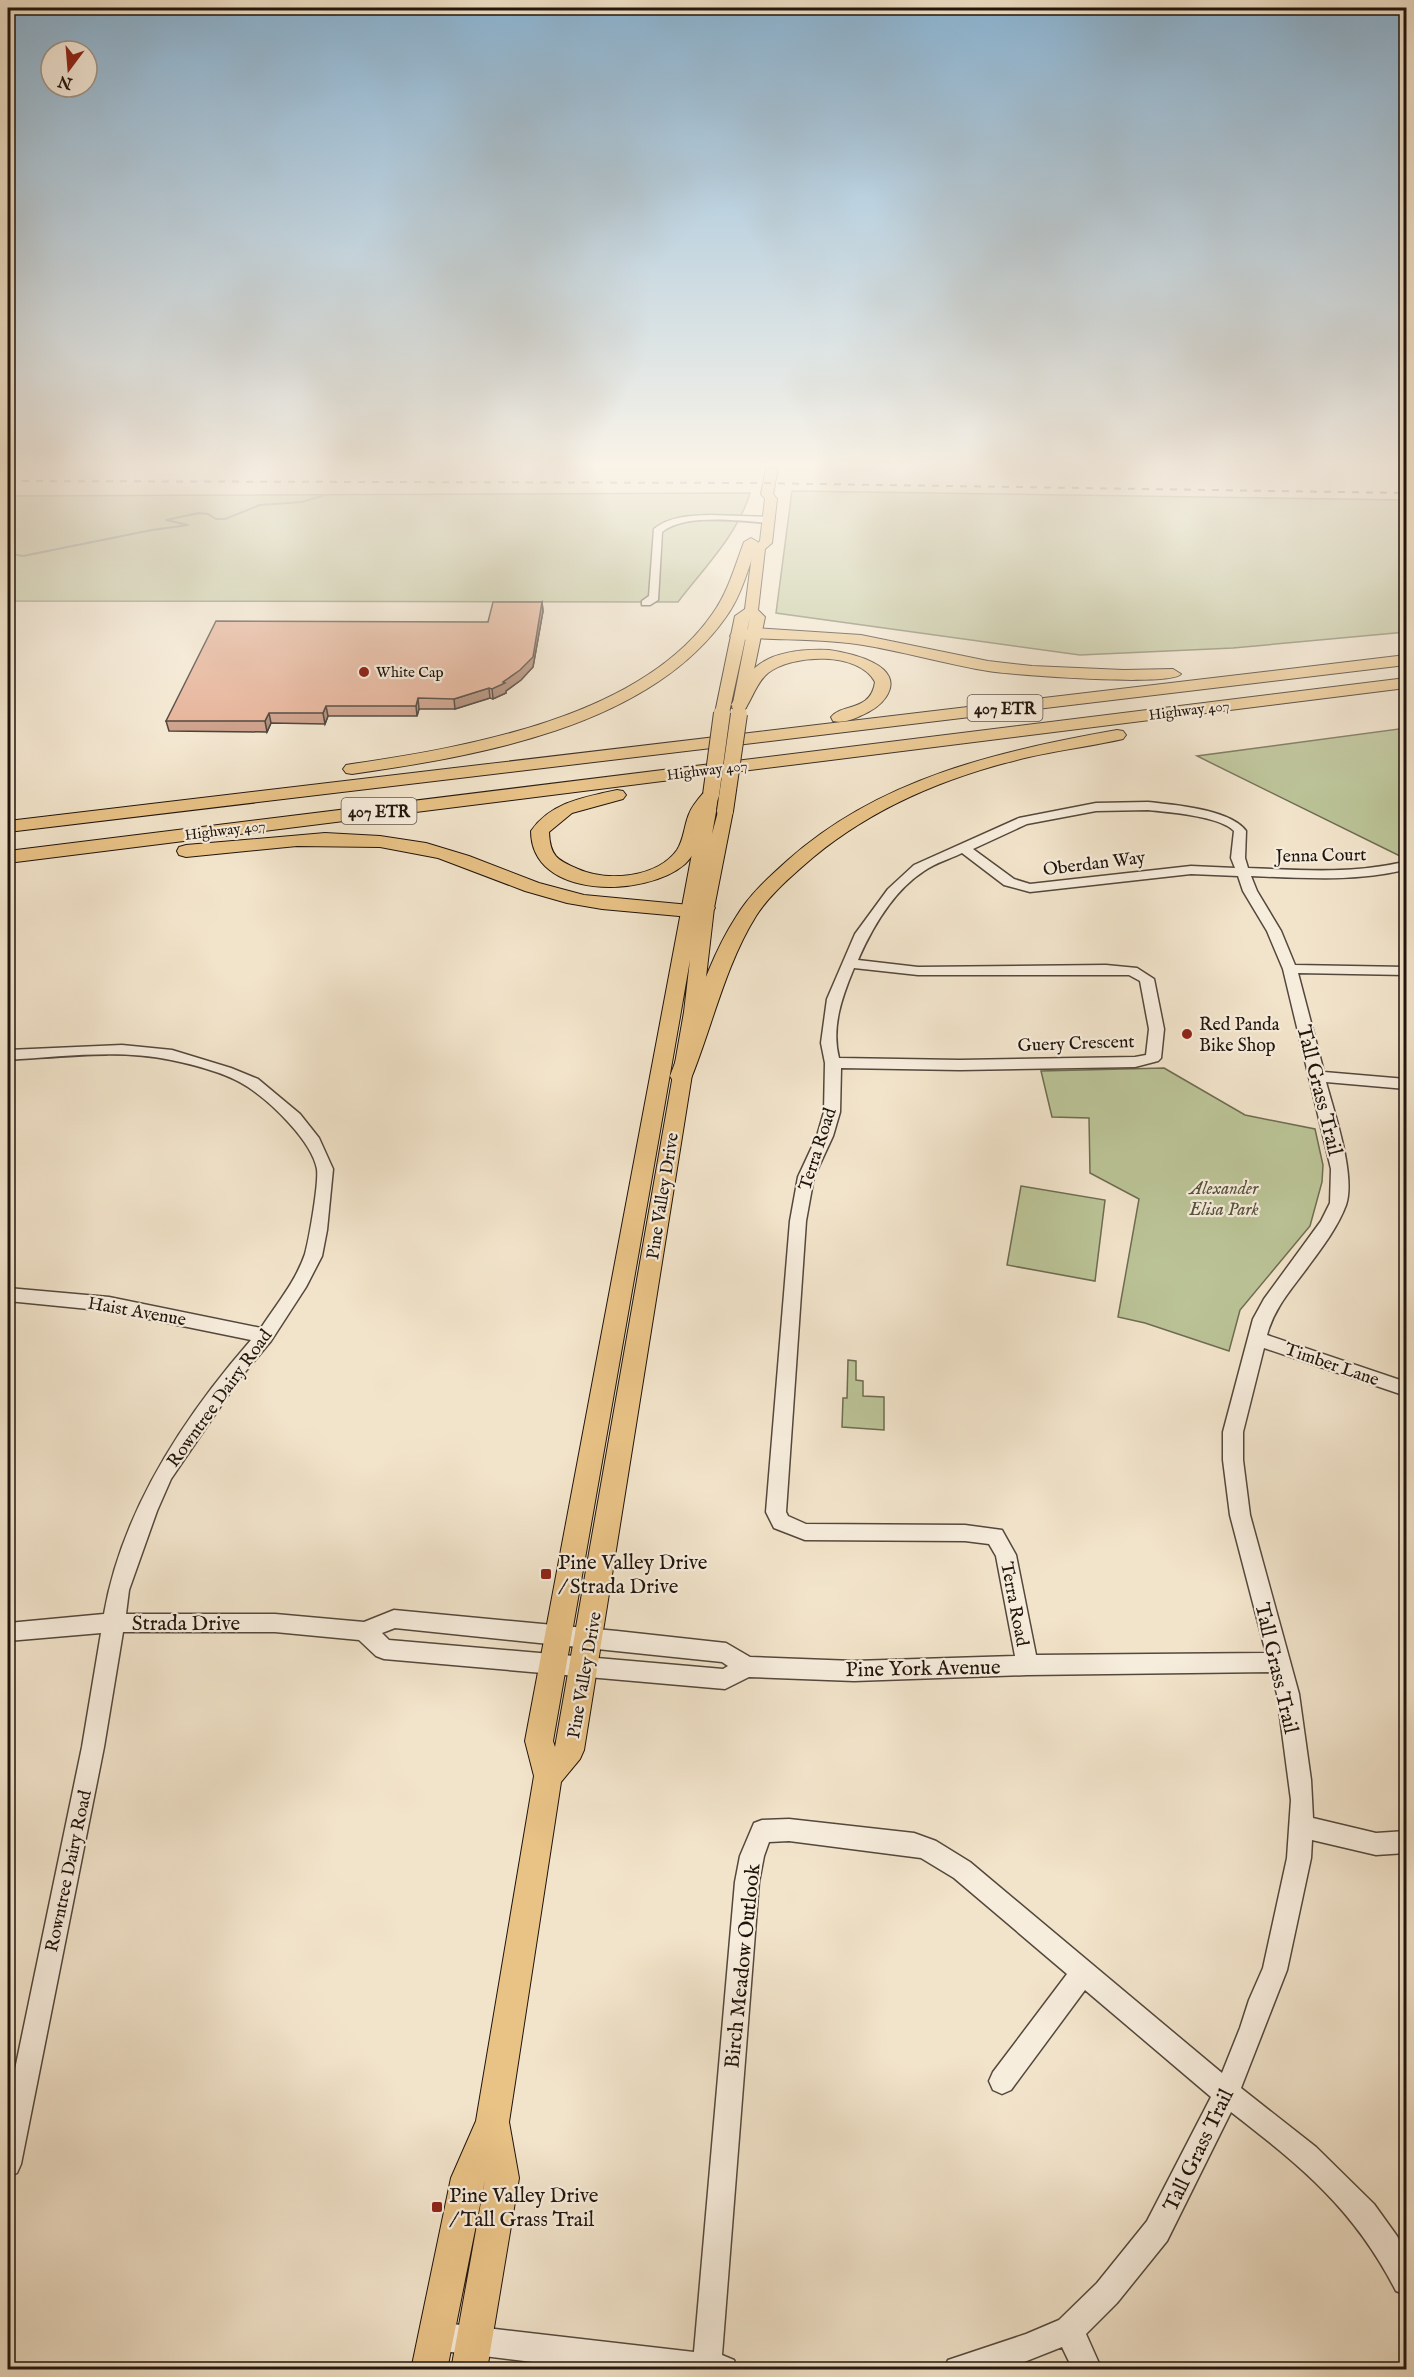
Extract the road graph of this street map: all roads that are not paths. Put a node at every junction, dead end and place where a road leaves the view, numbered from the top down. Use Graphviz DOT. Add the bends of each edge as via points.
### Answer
graph roads {
  1 [pos="655,579"];
  2 [pos="739,579"];
  3 [pos="753,579"];
  4 [pos="646,603"];
  5 [pos="746,635"];
  6 [pos="1407,660"];
  7 [pos="1370,665"];
  8 [pos="1407,683"];
  9 [pos="1407,688"];
  10 [pos="739,710"];
  11 [pos="639,751"];
  12 [pos="751,765"];
  13 [pos="711,806"];
  14 [pos="8,820"];
  15 [pos="8,827"];
  16 [pos="962,847"];
  17 [pos="8,857"];
  18 [pos="1399,867"];
  19 [pos="8,868"];
  20 [pos="1243,872"];
  21 [pos="698,910"];
  22 [pos="849,963"];
  23 [pos="1290,969"];
  24 [pos="1407,971"];
  25 [pos="8,1055"];
  26 [pos="833,1063"];
  27 [pos="681,1076"];
  28 [pos="1318,1076"];
  29 [pos="1407,1084"];
  30 [pos="8,1294"];
  31 [pos="265,1336"];
  32 [pos="1258,1339"];
  33 [pos="1407,1389"];
  34 [pos="113,1623"];
  35 [pos="364,1631"];
  36 [pos="8,1632"];
  37 [pos="559,1636"];
  38 [pos="591,1638"];
  39 [pos="1279,1662"];
  40 [pos="553,1664"];
  41 [pos="1027,1665"];
  42 [pos="747,1667"];
  43 [pos="584,1668"];
  44 [pos="548,1776"];
  45 [pos="1301,1826"];
  46 [pos="1407,1842"];
  47 [pos="1082,1974"];
  48 [pos="1002,2081"];
  49 [pos="1226,2094"];
  50 [pos="492,2122"];
  51 [pos="8,2164"];
  52 [pos="1407,2281"];
  53 [pos="1069,2330"];
  54 [pos="432,2353"];
  55 [pos="471,2355"];
  56 [pos="716,2368"];
  57 [pos="958,2370"];
  58 [pos="1088,2370"];
  1 -- 4 [label="street" via="654,598"];
  2 -- 14 [label="highway" via="728,603 685,656 620,698 561,725 449,754"];
  3 -- 5 [label="main road, Pine Valley Drive" via="751,611 742,616"];
  5 -- 7 [label="highway" via="861,640 988,666 1078,674 1149,675 1291,664"];
  5 -- 10 [label="main road, Pine Valley Drive"];
  5 -- 13 [label="main road, Pine Valley Drive, bridge" via="722,713"];
  6 -- 7 [label="highway, Highway 407 / 407 ETR"];
  7 -- 11 [label="highway, Highway 407 / 407 ETR"];
  8 -- 12 [label="highway, Highway 407 / 407 ETR"];
  9 -- 27 [label="highway" via="1011,755 932,780 870,807 814,845 747,914 722,960"];
  10 -- 11 [label="highway" via="763,669 802,655 861,662 880,676 883,688 868,708 844,717"];
  10 -- 13 [label="main road, Pine Valley Drive, bridge"];
  11 -- 15 [label="highway, Highway 407 / 407 ETR"];
  12 -- 13 [label="highway" via="567,807 540,831 543,854 553,864 588,879 650,876 687,850"];
  12 -- 17 [label="highway, Highway 407 / 407 ETR"];
  13 -- 21 [label="main road, Pine Valley Drive"];
  16 -- 20 [label="street, Oberdan Way" via="1009,882 1030,888 1191,870"];
  16 -- 20 [label="street, Terra Road" via="1048,814 1096,807 1148,806 1193,811 1235,825 1240,831 1238,858"];
  16 -- 22 [label="street, Terra Road" via="919,868 893,892 862,934"];
  18 -- 20 [label="street, Jenna Court" via="1342,876"];
  19 -- 21 [label="highway" via="314,838 353,839 442,852 550,893"];
  20 -- 23 [label="street, Tall Grass Trail"];
  21 -- 27 [label="main road, Pine Valley Drive" via="693,1012"];
  21 -- 37 [label="main road, Pine Valley Drive"];
  22 -- 26 [label="street, Terra Road" via="834,999 830,1022 828,1043"];
  22 -- 26 [label="street, Guery Crescent" via="918,971 1132,971 1147,978 1157,1046 1153,1058 1135,1062"];
  23 -- 24 [label="street"];
  23 -- 28 [label="street, Tall Grass Trail"];
  25 -- 31 [label="street, Rowntree Dairy Road" via="123,1050 171,1055 253,1083 294,1118 311,1138 324,1169 319,1230 313,1256 300,1282"];
  26 -- 41 [label="street, Terra Road" via="832,1112 806,1177 798,1221 776,1512 781,1521 805,1532 995,1536 1006,1555"];
  27 -- 38 [label="main road, Pine Valley Drive"];
  28 -- 29 [label="street"];
  28 -- 32 [label="street, Tall Grass Trail" via="1337,1156 1338,1203 1304,1259 1270,1304"];
  30 -- 31 [label="street, Haist Avenue" via="109,1304"];
  31 -- 34 [label="street, Rowntree Dairy Road" via="233,1373 163,1475 119,1590"];
  32 -- 33 [label="street, Timber Lane"];
  32 -- 39 [label="street, Tall Grass Trail" via="1233,1432 1233,1460 1240,1515"];
  34 -- 35 [label="street, Strada Drive" via="275,1623"];
  34 -- 36 [label="street, Strada Drive"];
  34 -- 51 [label="street, Rowntree Dairy Road" via="93,1747"];
  35 -- 37 [label="street, Strada Drive" via="394,1619"];
  35 -- 40 [label="street" via="384,1649"];
  37 -- 38 [label="street, Strada Drive"];
  37 -- 40 [label="main road, Pine Valley Drive"];
  38 -- 42 [label="street, Pine York Avenue" via="726,1653"];
  38 -- 43 [label="main road, Pine Valley Drive"];
  39 -- 41 [label="street, Pine York Avenue"];
  39 -- 45 [label="street, Tall Grass Trail" via="1288,1694 1300,1780"];
  40 -- 43 [label="street, Pine York Avenue"];
  40 -- 44 [label="main road, Pine Valley Drive" via="539,1741"];
  41 -- 42 [label="street, Pine York Avenue" via="854,1671"];
  42 -- 43 [label="street, Pine York Avenue" via="725,1679"];
  43 -- 44 [label="main road, Pine Valley Drive" via="570,1750"];
  44 -- 50 [label="main road, Pine Valley Drive"];
  45 -- 46 [label="street" via="1376,1844"];
  45 -- 49 [label="street, Tall Grass Trail" via="1295,1887 1275,1970"];
  47 -- 48 [label="street"];
  47 -- 49 [label="street, Birch Meadow Outlook"];
  47 -- 56 [label="street, Birch Meadow Outlook" via="1001,1901 928,1849 914,1844 789,1830 762,1831 747,1882"];
  49 -- 52 [label="street, Birch Meadow Outlook" via="1335,2180 1374,2227"];
  49 -- 53 [label="street, Tall Grass Trail" via="1157,2231 1107,2293"];
  50 -- 54 [label="main road, Pine Valley Drive" via="468,2178"];
  50 -- 55 [label="main road, Pine Valley Drive" via="502,2178"];
  53 -- 57 [label="street, Tall Grass Trail"];
  53 -- 58 [label="street"];
  54 -- 55 [label="street"];
  55 -- 56 [label="street"];
}
